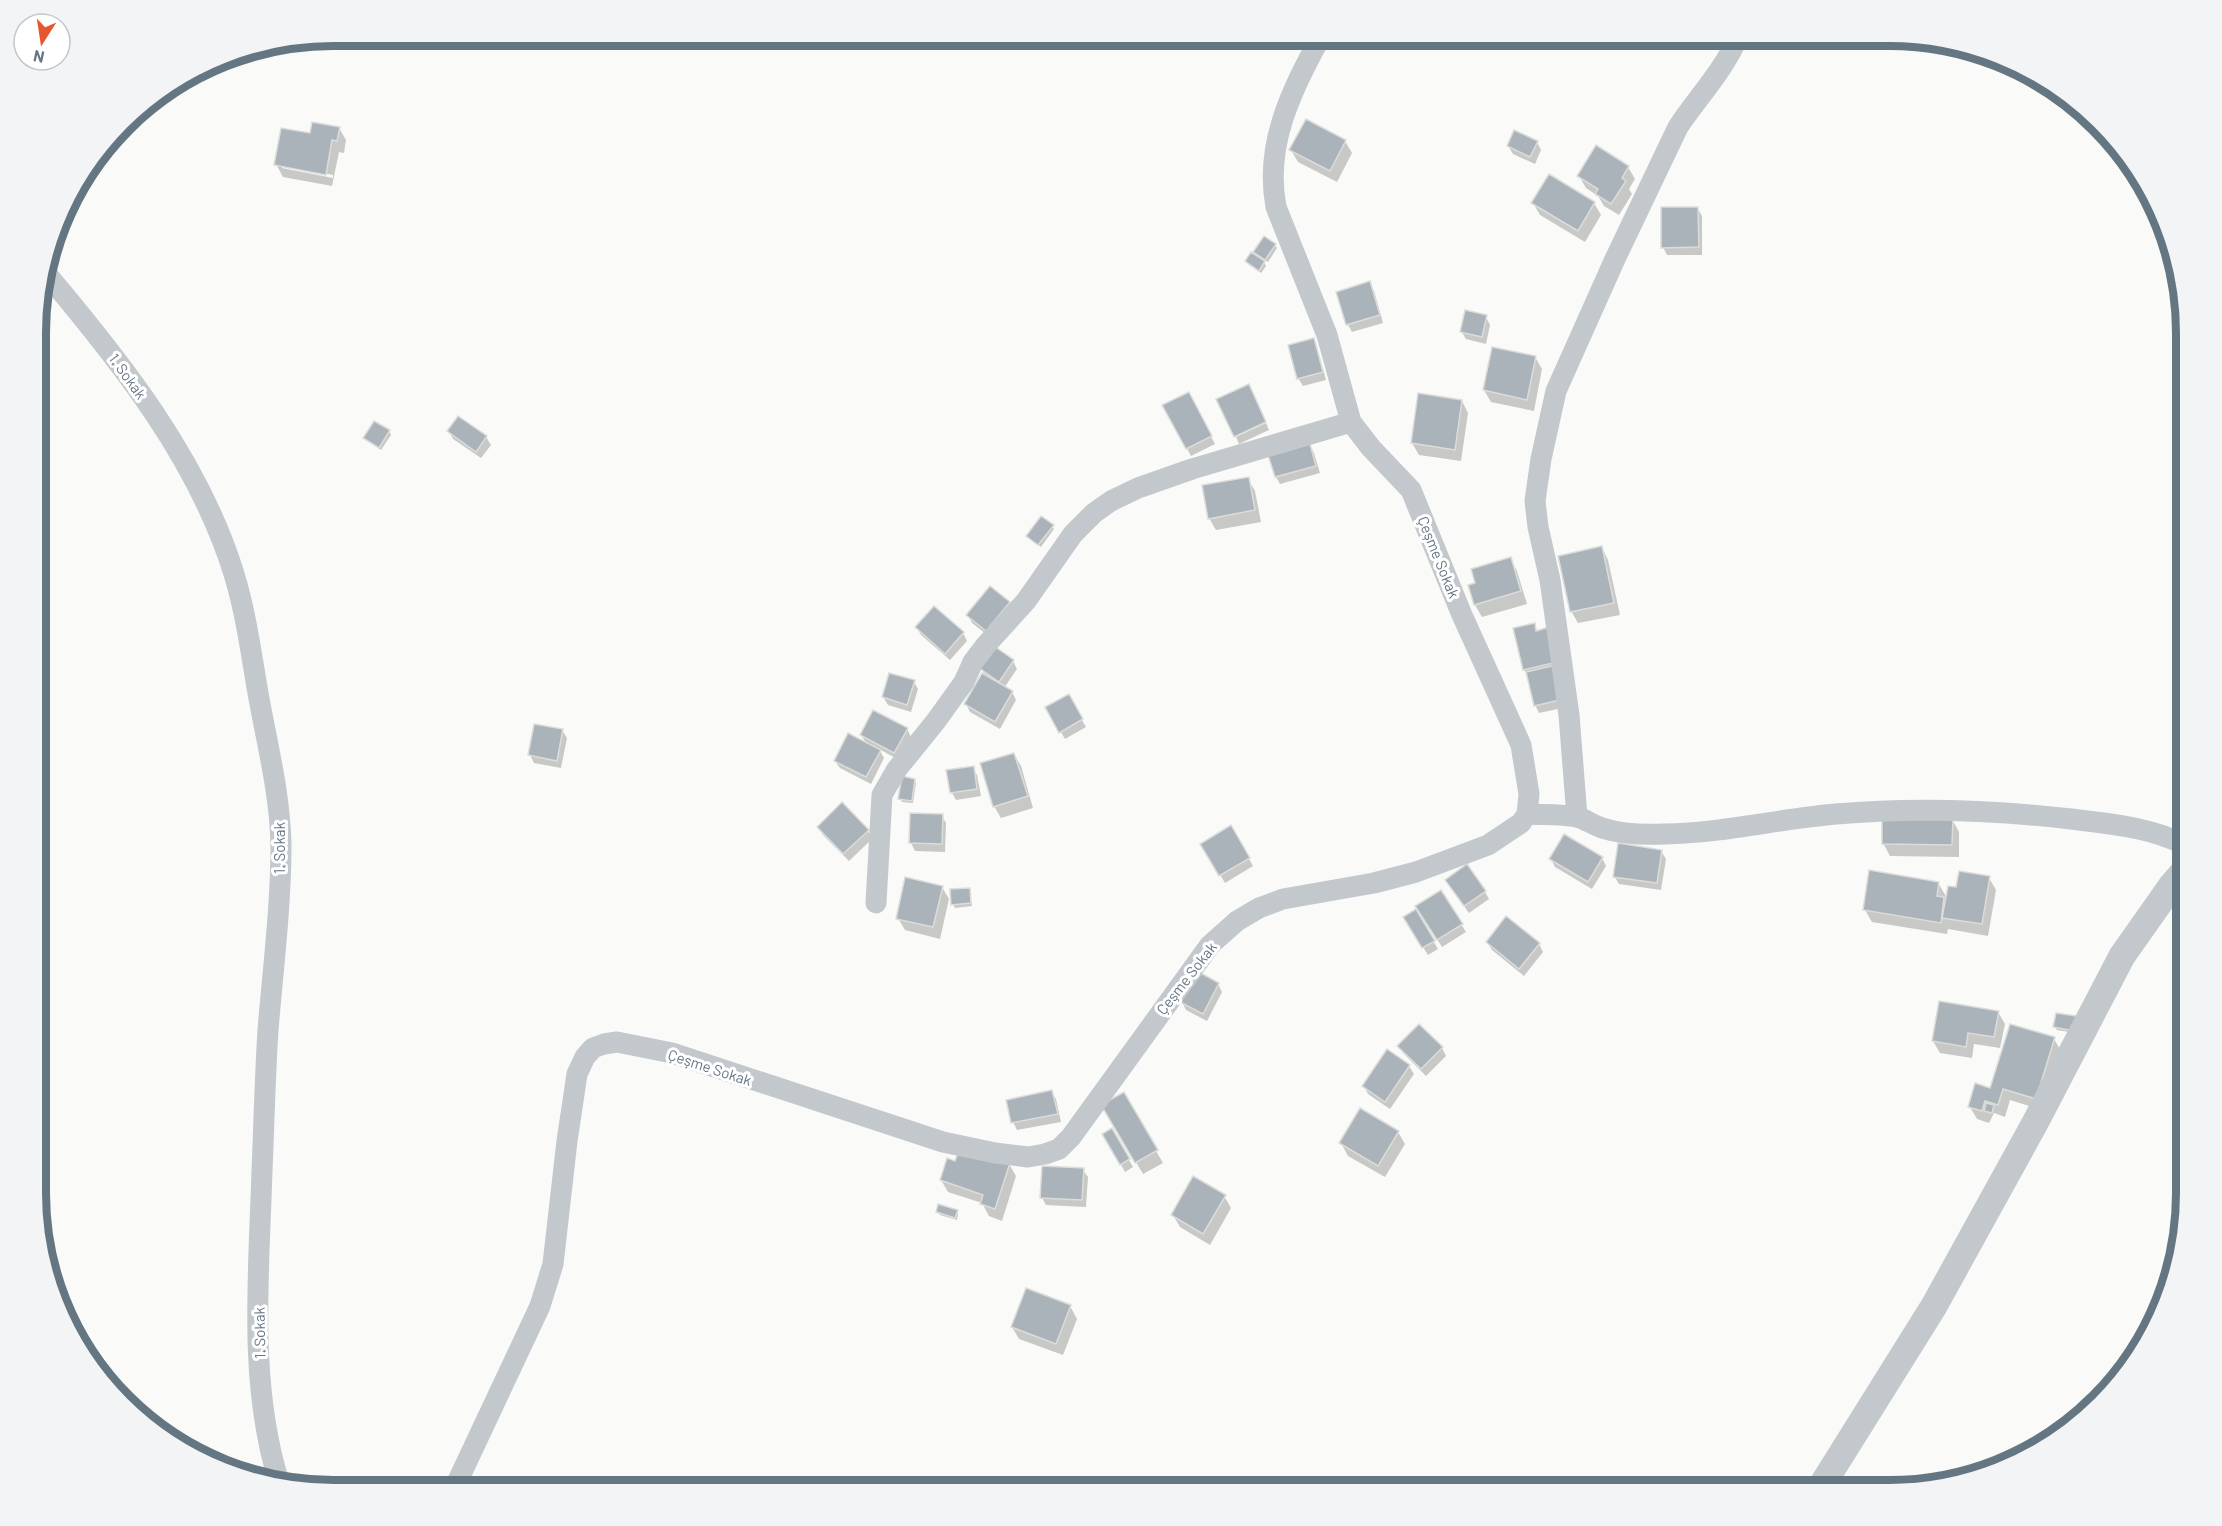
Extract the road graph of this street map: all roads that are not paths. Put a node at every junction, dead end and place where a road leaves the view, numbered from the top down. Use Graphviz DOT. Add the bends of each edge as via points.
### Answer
graph roads {
  1 [pos="1316,46"];
  2 [pos="1733,46"];
  3 [pos="52,280"];
  4 [pos="1351,422"];
  5 [pos="1527,814"];
  6 [pos="1577,818"];
  7 [pos="2176,840"];
  8 [pos="2176,880"];
  9 [pos="876,903"];
  10 [pos="277,1474"];
  11 [pos="459,1480"];
  12 [pos="1825,1480"];
  1 -- 4 [label="street, Çeşme Sokak" via="1281,120 1272,166 1273,188 1276,207 1327,335"];
  2 -- 6 [label="street" via="1720,71 1678,127 1574,348 1549,420 1535,501 1569,715"];
  3 -- 10 [label="street, 1. Sokak" via="116,358 173,443 221,536 246,619 280,824 259,1266 259,1356 268,1439"];
  4 -- 5 [label="street, Çeşme Sokak" via="1411,490 1521,745 1530,794"];
  4 -- 9 [label="street" via="1138,488 1102,507 1072,534 1026,601 973,662 964,682 897,769 882,795"];
  5 -- 6 [label="street"];
  5 -- 11 [label="street, Çeşme Sokak" via="1521,823 1488,845 1416,873 1283,899 1237,921 1197,961 1071,1137 1059,1149 1044,1154 1028,1157 943,1142 672,1053 618,1042 593,1048 578,1074 553,1264 544,1295"];
  6 -- 7 [label="street" via="1602,828 1662,835 1836,814 1972,811 2023,813 2131,827"];
  8 -- 12 [label="street" via="2122,956 1934,1306"];
}
